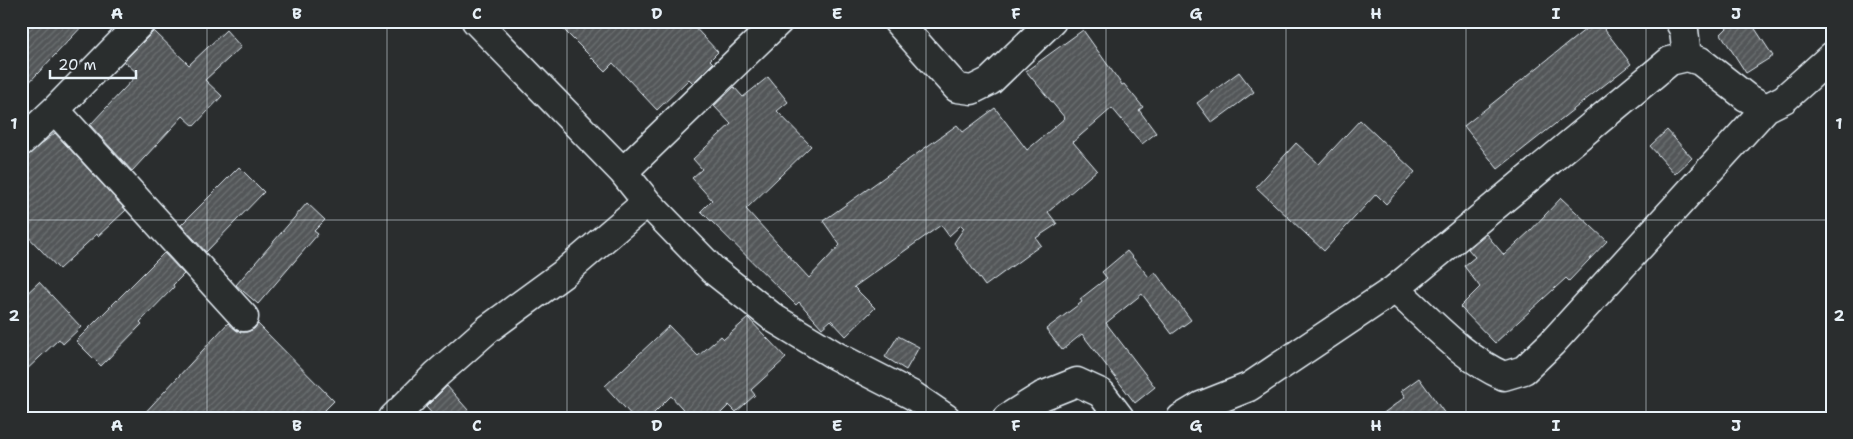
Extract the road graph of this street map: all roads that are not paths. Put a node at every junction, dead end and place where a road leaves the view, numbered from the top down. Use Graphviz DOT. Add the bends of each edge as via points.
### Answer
graph roads {
  1 [pos="142,21"];
  2 [pos="476,21"];
  3 [pos="779,21"];
  4 [pos="897,21"];
  5 [pos="1679,21"];
  6 [pos="1043,24"];
  7 [pos="1832,56"];
  8 [pos="1687,57"];
  9 [pos="1766,108"];
  10 [pos="55,110"];
  11 [pos="21,142"];
  12 [pos="623,172"];
  13 [pos="647,202"];
  14 [pos="1395,289"];
  15 [pos="244,317"];
  16 [pos="393,418"];
  17 [pos="946,418"];
  18 [pos="1007,418"];
  19 [pos="1120,418"];
  20 [pos="1180,418"];
  1 -- 10 [label="street"];
  2 -- 12 [label="street"];
  3 -- 12 [label="street"];
  4 -- 6 [label="street" via="957,88 972,90 990,81"];
  5 -- 8 [label="street" via="1684,30"];
  7 -- 9 [label="street" via="1784,99"];
  8 -- 9 [label="street" via="1700,61 1746,97"];
  8 -- 14 [label="street" via="1670,61"];
  9 -- 14 [label="street" via="1524,370 1504,376 1483,365"];
  10 -- 11 [label="street"];
  10 -- 15 [label="street"];
  12 -- 13 [label="street"];
  13 -- 16 [label="street" via="563,274 488,329"];
  13 -- 17 [label="street" via="713,270 775,319 836,356 912,395"];
  14 -- 20 [label="street" via="1248,387"];
  18 -- 19 [label="street" via="1042,396 1077,382 1101,393"];
}
